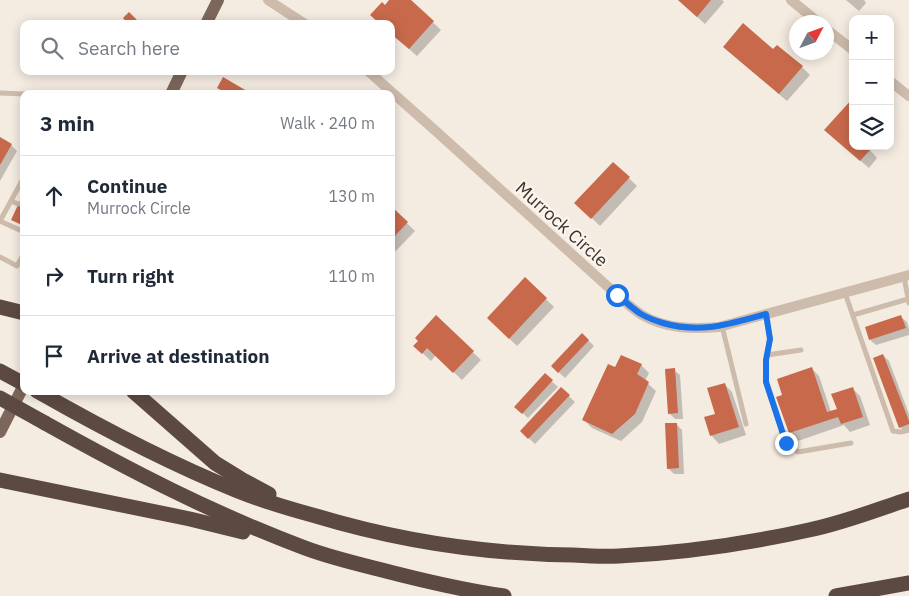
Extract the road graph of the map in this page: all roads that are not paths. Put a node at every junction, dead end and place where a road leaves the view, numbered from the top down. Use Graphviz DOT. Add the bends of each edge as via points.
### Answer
graph roads {
  1 [pos="218,0"];
  2 [pos="268,0"];
  3 [pos="791,0"];
  4 [pos="809,15"];
  5 [pos="208,20"];
  6 [pos="299,20"];
  7 [pos="834,35"];
  8 [pos="849,47"];
  9 [pos="180,75"];
  10 [pos="373,75"];
  11 [pos="894,84"];
  12 [pos="173,90"];
  13 [pos="389,90"];
  14 [pos="0,93"];
  15 [pos="20,94"];
  16 [pos="395,95"];
  17 [pos="909,96"];
  18 [pos="20,184"];
  19 [pos="11,201"];
  20 [pos="18,204"];
  21 [pos="0,221"];
  22 [pos="20,230"];
  23 [pos="0,257"];
  24 [pos="20,260"];
  25 [pos="906,276"];
  26 [pos="846,292"];
  27 [pos="909,301"];
  28 [pos="0,308"];
  29 [pos="20,312"];
  30 [pos="766,314"];
  31 [pos="853,315"];
  32 [pos="722,326"];
  33 [pos="801,350"];
  34 [pos="767,355"];
  35 [pos="0,370"];
  36 [pos="20,382"];
  37 [pos="20,392"];
  38 [pos="44,395"];
  39 [pos="138,395"];
  40 [pos="0,398"];
  41 [pos="746,424"];
  42 [pos="909,430"];
  43 [pos="0,432"];
  44 [pos="851,443"];
  45 [pos="0,480"];
  46 [pos="909,501"];
  47 [pos="334,522"];
  48 [pos="306,548"];
  49 [pos="909,583"];
  50 [pos="504,596"];
  51 [pos="836,596"];
  1 -- 5 [label="main road"];
  2 -- 6 [label="street"];
  3 -- 4 [label="street"];
  7 -- 8 [label="street"];
  9 -- 12 [label="main road"];
  10 -- 13 [label="street, Murrock Circle"];
  11 -- 17 [label="street"];
  14 -- 15 [label="lane"];
  16 -- 32 [label="street, Murrock Circle" via="642,314 676,327"];
  18 -- 19 [label="lane"];
  19 -- 20 [label="lane"];
  19 -- 21 [label="lane"];
  21 -- 22 [label="lane"];
  23 -- 24 [label="lane" via="17,266"];
  25 -- 26 [label="street, Murrock Circle"];
  25 -- 27 [label="lane"];
  26 -- 30 [label="street, Murrock Circle"];
  26 -- 31 [label="lane"];
  27 -- 31 [label="lane"];
  28 -- 29 [label="highway"];
  30 -- 32 [label="street, Murrock Circle"];
  30 -- 34 [label="lane" via="770,339"];
  31 -- 42 [label="lane" via="893,431"];
  32 -- 41 [label="lane"];
  33 -- 34 [label="lane"];
  34 -- 44 [label="lane" via="766,382 786,443 798,452"];
  35 -- 36 [label="highway"];
  37 -- 43 [label="main road"];
  38 -- 47 [label="highway" via="176,465 240,492"];
  39 -- 47 [label="highway" via="215,463 269,494"];
  40 -- 48 [label="highway, bridge" via="166,488"];
  45 -- 48 [label="highway" via="230,528 276,544"];
  46 -- 47 [label="highway" via="848,520 739,544 616,556 483,551 387,535"];
  48 -- 50 [label="highway" via="427,582"];
  49 -- 51 [label="highway"];
}
